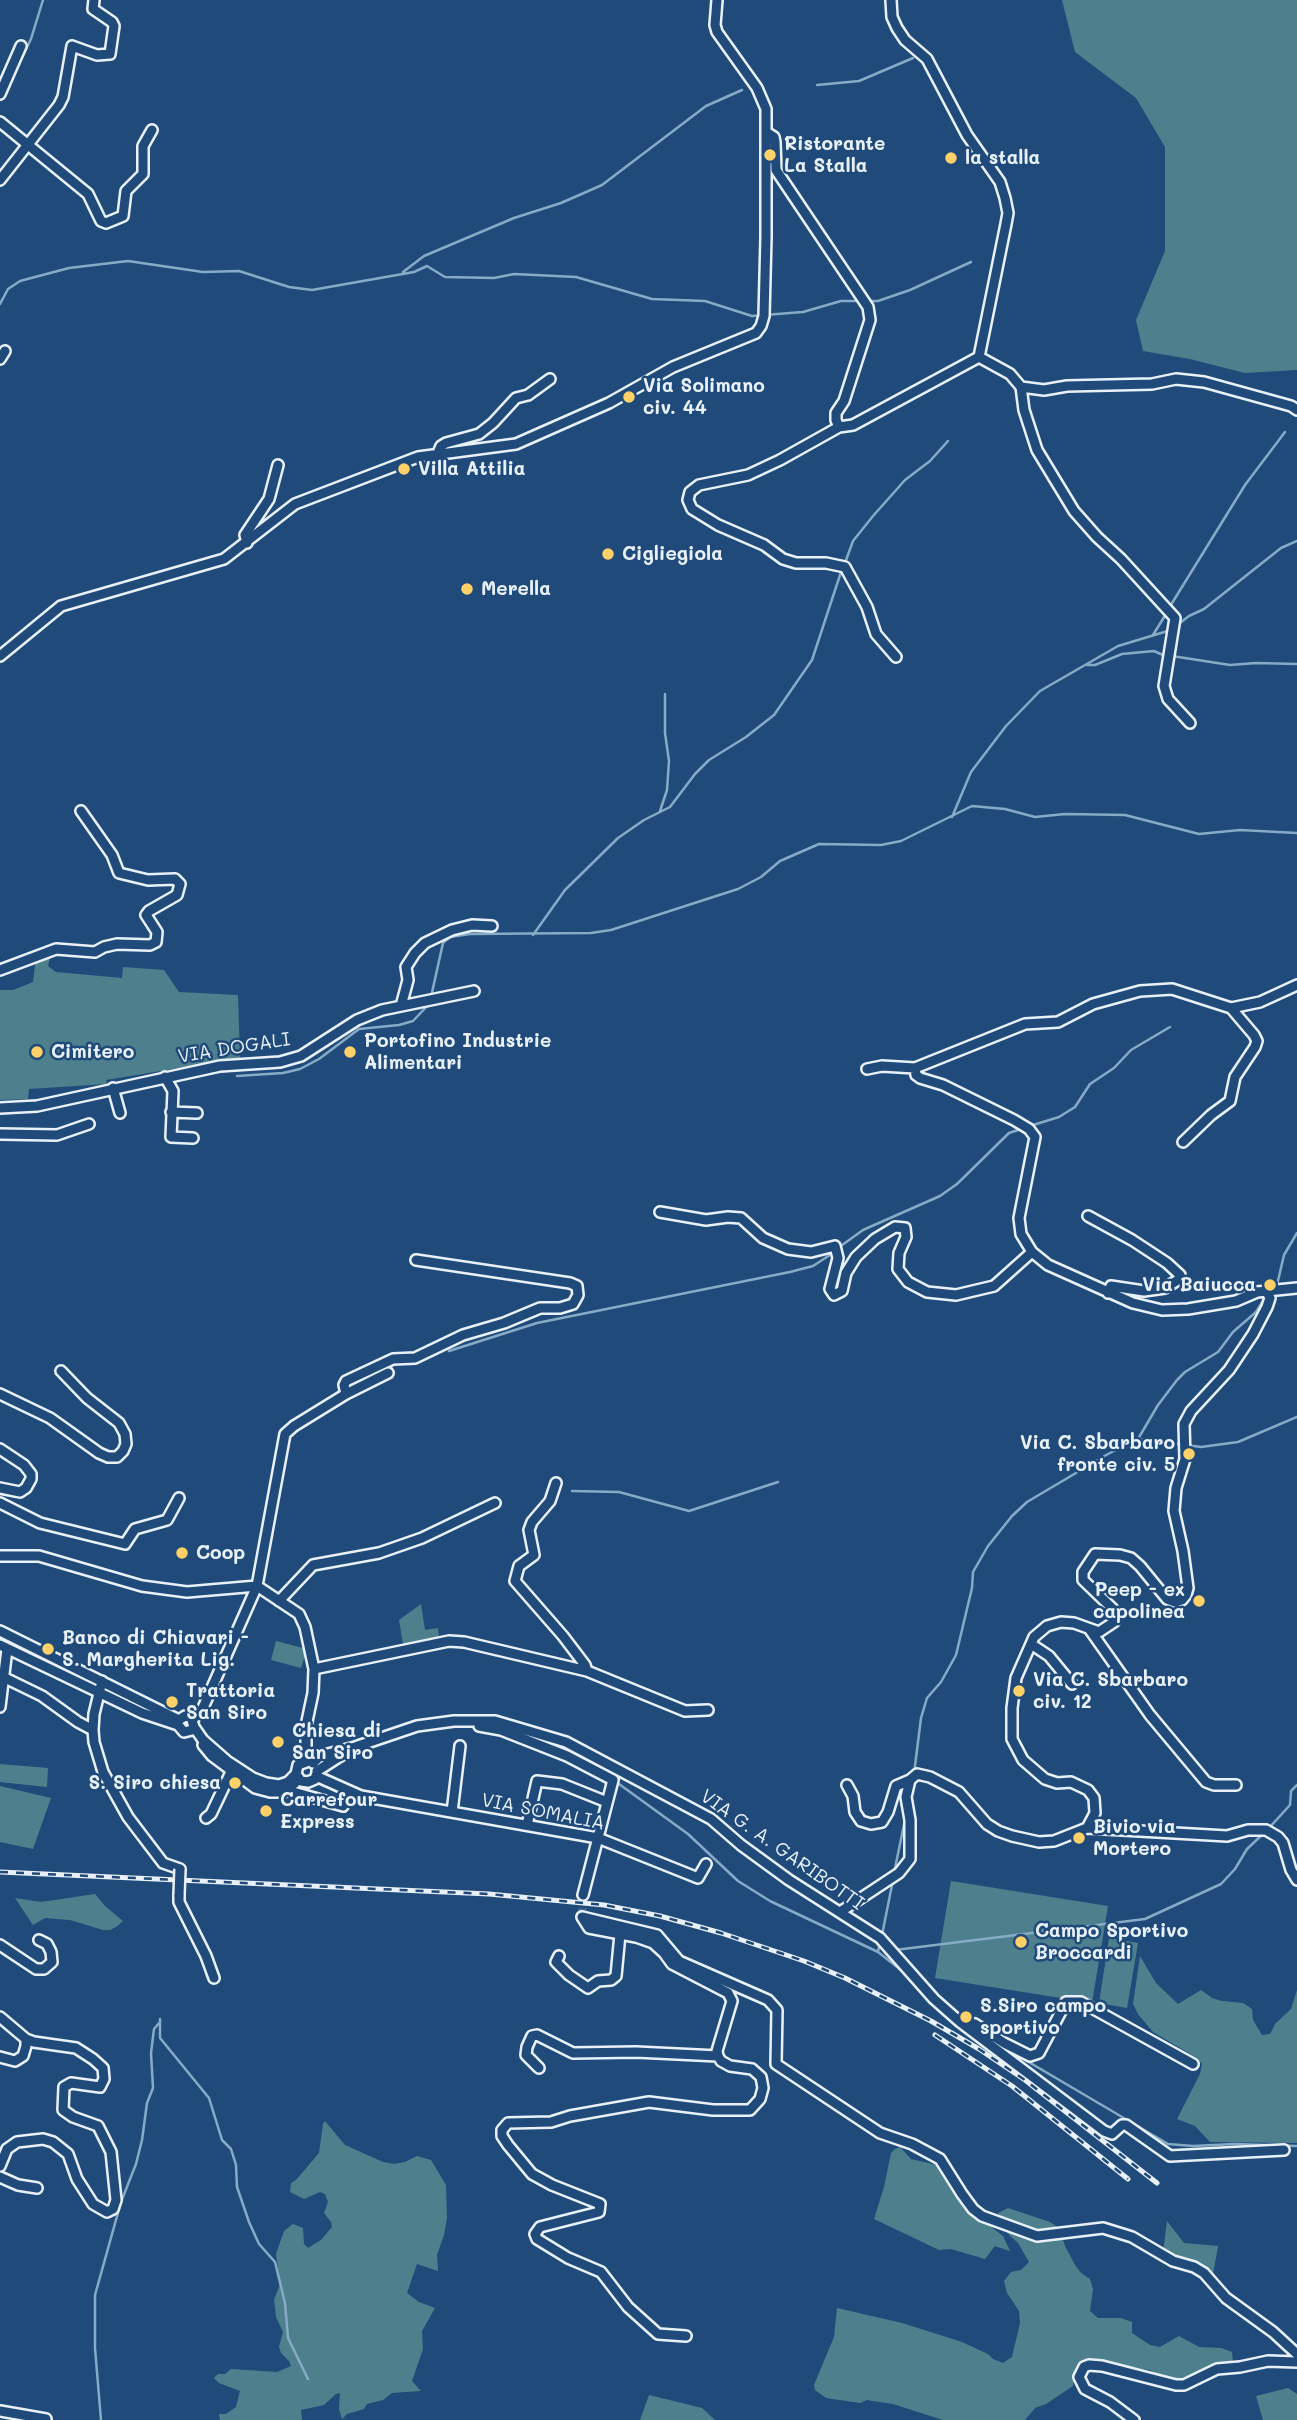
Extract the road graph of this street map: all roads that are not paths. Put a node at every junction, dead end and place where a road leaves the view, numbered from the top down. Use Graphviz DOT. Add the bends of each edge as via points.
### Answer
graph roads {
  1 [pos="94,0"];
  2 [pos="717,0"];
  3 [pos="891,0"];
  4 [pos="21,46"];
  5 [pos="0,94"];
  6 [pos="0,122"];
  7 [pos="152,130"];
  8 [pos="766,132"];
  9 [pos="28,145"];
  10 [pos="0,180"];
  11 [pos="979,357"];
  12 [pos="550,379"];
  13 [pos="1021,387"];
  14 [pos="1297,410"];
  15 [pos="839,426"];
  16 [pos="438,453"];
  17 [pos="278,465"];
  18 [pos="247,543"];
  19 [pos="0,656"];
  20 [pos="896,657"];
  21 [pos="1190,723"];
  22 [pos="81,811"];
  23 [pos="492,926"];
  24 [pos="0,970"];
  25 [pos="1297,985"];
  26 [pos="474,991"];
  27 [pos="401,1006"];
  28 [pos="1231,1008"];
  29 [pos="915,1068"];
  30 [pos="867,1069"];
  31 [pos="165,1077"];
  32 [pos="113,1088"];
  33 [pos="0,1108"];
  34 [pos="171,1111"];
  35 [pos="120,1113"];
  36 [pos="197,1113"];
  37 [pos="89,1124"];
  38 [pos="0,1134"];
  39 [pos="193,1138"];
  40 [pos="1183,1142"];
  41 [pos="660,1212"];
  42 [pos="1088,1216"];
  43 [pos="1032,1252"];
  44 [pos="416,1259"];
  45 [pos="1297,1288"];
  46 [pos="1267,1292"];
  47 [pos="1108,1293"];
  48 [pos="61,1371"];
  49 [pos="388,1373"];
  50 [pos="0,1394"];
  51 [pos="346,1394"];
  52 [pos="0,1449"];
  53 [pos="556,1483"];
  54 [pos="0,1488"];
  55 [pos="179,1498"];
  56 [pos="0,1503"];
  57 [pos="495,1503"];
  58 [pos="0,1556"];
  59 [pos="257,1586"];
  60 [pos="279,1601"];
  61 [pos="1089,1629"];
  62 [pos="0,1631"];
  63 [pos="1031,1644"];
  64 [pos="4,1647"];
  65 [pos="314,1669"];
  66 [pos="587,1671"];
  67 [pos="3,1677"];
  68 [pos="102,1681"];
  69 [pos="1072,1684"];
  70 [pos="99,1693"];
  71 [pos="0,1707"];
  72 [pos="708,1710"];
  73 [pos="454,1721"];
  74 [pos="179,1723"];
  75 [pos="193,1725"];
  76 [pos="93,1730"];
  77 [pos="460,1746"];
  78 [pos="316,1766"];
  79 [pos="231,1772"];
  80 [pos="298,1777"];
  81 [pos="910,1780"];
  82 [pos="847,1784"];
  83 [pos="1236,1785"];
  84 [pos="286,1790"];
  85 [pos="356,1794"];
  86 [pos="607,1802"];
  87 [pos="452,1812"];
  88 [pos="206,1818"];
  89 [pos="527,1825"];
  90 [pos="1087,1828"];
  91 [pos="598,1838"];
  92 [pos="706,1864"];
  93 [pos="1297,1880"];
  94 [pos="583,1895"];
  95 [pos="839,1912"];
  96 [pos="620,1934"];
  97 [pos="39,1940"];
  98 [pos="0,1945"];
  99 [pos="559,1956"];
  100 [pos="214,1978"];
  101 [pos="0,2017"];
  102 [pos="960,2022"];
  103 [pos="26,2039"];
  104 [pos="718,2056"];
  105 [pos="0,2057"];
  106 [pos="1193,2064"];
  107 [pos="539,2068"];
  108 [pos="4,2147"];
  109 [pos="1284,2150"];
  110 [pos="0,2166"];
  111 [pos="0,2177"];
  112 [pos="37,2188"];
  113 [pos="686,2336"];
  114 [pos="1297,2354"];
  115 [pos="1297,2362"];
  116 [pos="0,2411"];
  117 [pos="46,2419"];
  118 [pos="1134,2420"];
  1 -- 9 [label="street" via="93,9 114,26 112,50 104,56 72,46 63,97"];
  2 -- 8 [label="street" via="717,32 757,88 766,109"];
  3 -- 11 [label="street" via="897,28 927,60 967,135 1000,182 1005,198 1008,213"];
  4 -- 5 [label="street"];
  6 -- 9 [label="street"];
  7 -- 9 [label="street" via="143,146 144,174 126,191 123,216 106,223 88,194"];
  8 -- 15 [label="street" via="774,137 776,170 868,307 870,320 836,413"];
  8 -- 16 [label="street" via="764,303 759,330 516,444"];
  9 -- 10 [label="street"];
  11 -- 13 [label="street" via="1010,374"];
  11 -- 15 [label="street" via="853,425"];
  12 -- 16 [label="street" via="516,398 479,434 446,443"];
  13 -- 14 [label="street" via="1045,390 1176,379 1204,382"];
  13 -- 21 [label="street" via="1037,450 1080,519 1175,618 1164,686 1168,699"];
  15 -- 20 [label="street" via="748,475 699,485 688,500 692,509 783,559 845,567 876,634"];
  16 -- 18 [label="street" via="397,464 295,505"];
  17 -- 18 [label="street" via="269,499 245,534"];
  18 -- 19 [label="street" via="208,566 61,606"];
  22 -- 24 [label="street" via="119,873 148,880 175,879 180,884 177,895 146,914 157,932 156,942 117,944 85,953 55,949"];
  23 -- 27 [label="street" via="472,925 425,943 406,967 408,980"];
  25 -- 28 [label="street" via="1260,1002"];
  26 -- 27 [label="street, VIA DOGALI"];
  27 -- 31 [label="street, VIA DOGALI" via="357,1020 301,1056"];
  28 -- 29 [label="street" via="1172,989 1140,991 1093,1004 1058,1022 1025,1024"];
  28 -- 40 [label="street" via="1254,1035 1255,1047 1235,1077 1230,1101"];
  29 -- 30 [label="street"];
  29 -- 43 [label="street" via="920,1078 995,1110 1035,1137 1019,1218 1021,1234"];
  31 -- 32 [label="street, VIA DOGALI"];
  31 -- 34 [label="street" via="173,1091"];
  32 -- 33 [label="street, VIA DOGALI"];
  32 -- 35 [label="street"];
  34 -- 36 [label="street"];
  34 -- 39 [label="street" via="171,1137"];
  37 -- 38 [label="street" via="57,1135"];
  41 -- 43 [label="street" via="706,1220 741,1218 763,1238 788,1249 811,1252 835,1246 838,1258 830,1289 834,1295 842,1291 856,1257 895,1227 905,1228 906,1237 898,1269 908,1282 927,1292 956,1295 994,1286"];
  42 -- 47 [label="street" via="1132,1240 1180,1275 1165,1288 1144,1291 1111,1286"];
  43 -- 47 [label="street" via="1056,1269"];
  44 -- 51 [label="street" via="570,1283 578,1286 578,1295 573,1304 540,1308 463,1335 415,1358 393,1359 346,1381"];
  45 -- 46 [label="street"];
  46 -- 47 [label="street" via="1236,1301 1162,1310"];
  46 -- 61 [label="street" via="1270,1298 1254,1334 1184,1424 1185,1459 1175,1488 1174,1511 1186,1595 1175,1602 1167,1599 1130,1558 1095,1555 1083,1580 1113,1609 1114,1622 1099,1632"];
  48 -- 50 [label="street" via="119,1423 126,1444 117,1457 99,1454 50,1418"];
  49 -- 51 [label="street"];
  51 -- 59 [label="street" via="285,1434"];
  52 -- 54 [label="street" via="31,1474 20,1492"];
  53 -- 66 [label="street" via="550,1501 529,1530 534,1555 519,1566 515,1581 564,1636"];
  55 -- 56 [label="street" via="167,1520 135,1529 125,1544 40,1523"];
  57 -- 60 [label="street" via="379,1553 313,1565"];
  58 -- 59 [label="street" via="39,1556 142,1586 187,1592"];
  59 -- 60 [label="street"];
  59 -- 75 [label="street"];
  60 -- 65 [label="street" via="299,1614"];
  61 -- 63 [label="street" via="1061,1622 1047,1626"];
  61 -- 83 [label="street" via="1150,1715 1206,1782"];
  62 -- 68 [label="street"];
  63 -- 69 [label="street" via="1049,1656"];
  63 -- 90 [label="street" via="1015,1686 1012,1739 1023,1760 1045,1779 1071,1782 1088,1790 1095,1813"];
  64 -- 67 [label="street"];
  64 -- 70 [label="street"];
  65 -- 66 [label="street" via="449,1641"];
  65 -- 78 [label="street" via="306,1726"];
  66 -- 72 [label="street" via="685,1711"];
  67 -- 71 [label="street"];
  67 -- 76 [label="street"];
  68 -- 70 [label="street"];
  68 -- 74 [label="street"];
  70 -- 74 [label="street" via="142,1713"];
  70 -- 76 [label="street"];
  73 -- 78 [label="street, VIA G. A. GARIBOTTI" via="417,1726"];
  73 -- 86 [label="street" via="501,1730 613,1780"];
  73 -- 95 [label="street, VIA G. A. GARIBOTTI" via="495,1721 566,1742 607,1762 711,1819 789,1880"];
  74 -- 75 [label="street" via="185,1716"];
  74 -- 75 [label="street" via="184,1732"];
  75 -- 79 [label="street" via="212,1756"];
  75 -- 80 [label="street" via="204,1740 253,1778 279,1785"];
  76 -- 100 [label="street, bridge" via="97,1758 128,1817 163,1863 180,1869 179,1902"];
  77 -- 87 [label="street"];
  78 -- 80 [label="street" via="308,1782"];
  78 -- 80 [label="street" via="296,1768"];
  78 -- 85 [label="street"];
  79 -- 84 [label="street" via="255,1788"];
  79 -- 88 [label="street"];
  80 -- 84 [label="street"];
  81 -- 82 [label="street" via="896,1786 882,1822 872,1825 861,1821 855,1812"];
  81 -- 90 [label="street" via="917,1774 930,1777 959,1792 987,1824 1012,1836 1054,1841"];
  81 -- 95 [label="street" via="906,1797 910,1859 899,1873"];
  84 -- 85 [label="street" via="343,1806"];
  85 -- 87 [label="street, VIA SOMALIA"];
  86 -- 89 [label="street" via="562,1784 537,1781"];
  86 -- 91 [label="street"];
  87 -- 89 [label="street, VIA SOMALIA"];
  89 -- 91 [label="street, VIA SOMALIA"];
  90 -- 93 [label="street" via="1227,1836 1266,1830 1283,1843"];
  91 -- 92 [label="street, VIA SOMALIA" via="689,1876 698,1878"];
  91 -- 94 [label="street"];
  95 -- 102 [label="street, VIA G. A. GARIBOTTI" via="880,1938"];
  96 -- 99 [label="street" via="616,1976 589,1988 556,1962"];
  96 -- 104 [label="street" via="653,1943 672,1964 728,1993 732,2001"];
  96 -- 114 [label="street" via="589,1928 582,1917 657,1935 679,1961 768,2000 777,2010 776,2064 880,2133 940,2159 982,2216 1037,2236 1103,2228 1132,2237 1203,2273 1226,2298"];
  97 -- 98 [label="street" via="51,1952 52,1962 44,1969 36,1969"];
  101 -- 103 [label="street"];
  102 -- 106 [label="street" via="975,2024 1030,2056 1038,2053 1066,2002 1081,2002"];
  102 -- 109 [label="street" via="1104,2131 1112,2134 1126,2125 1170,2156"];
  103 -- 105 [label="street" via="23,2056 15,2061"];
  103 -- 108 [label="street" via="76,2049 103,2068 100,2087 71,2083 64,2087 62,2110 98,2126 104,2137 111,2152 113,2209 107,2212 93,2204 68,2154 53,2142 33,2140"];
  104 -- 107 [label="street" via="573,2053 537,2035 532,2036 526,2055"];
  104 -- 113 [label="street" via="730,2066 751,2069 761,2077 760,2099 750,2110 649,2102 551,2122 509,2123 502,2130 532,2174 600,2204 599,2212 541,2227 537,2239 601,2272 628,2307 658,2334"];
  108 -- 110 [label="street"];
  111 -- 112 [label="street"];
  115 -- 118 [label="street" via="1268,2361 1217,2369 1184,2385 1102,2366 1084,2367 1079,2377 1085,2389"];
  116 -- 117 [label="street"];
}
